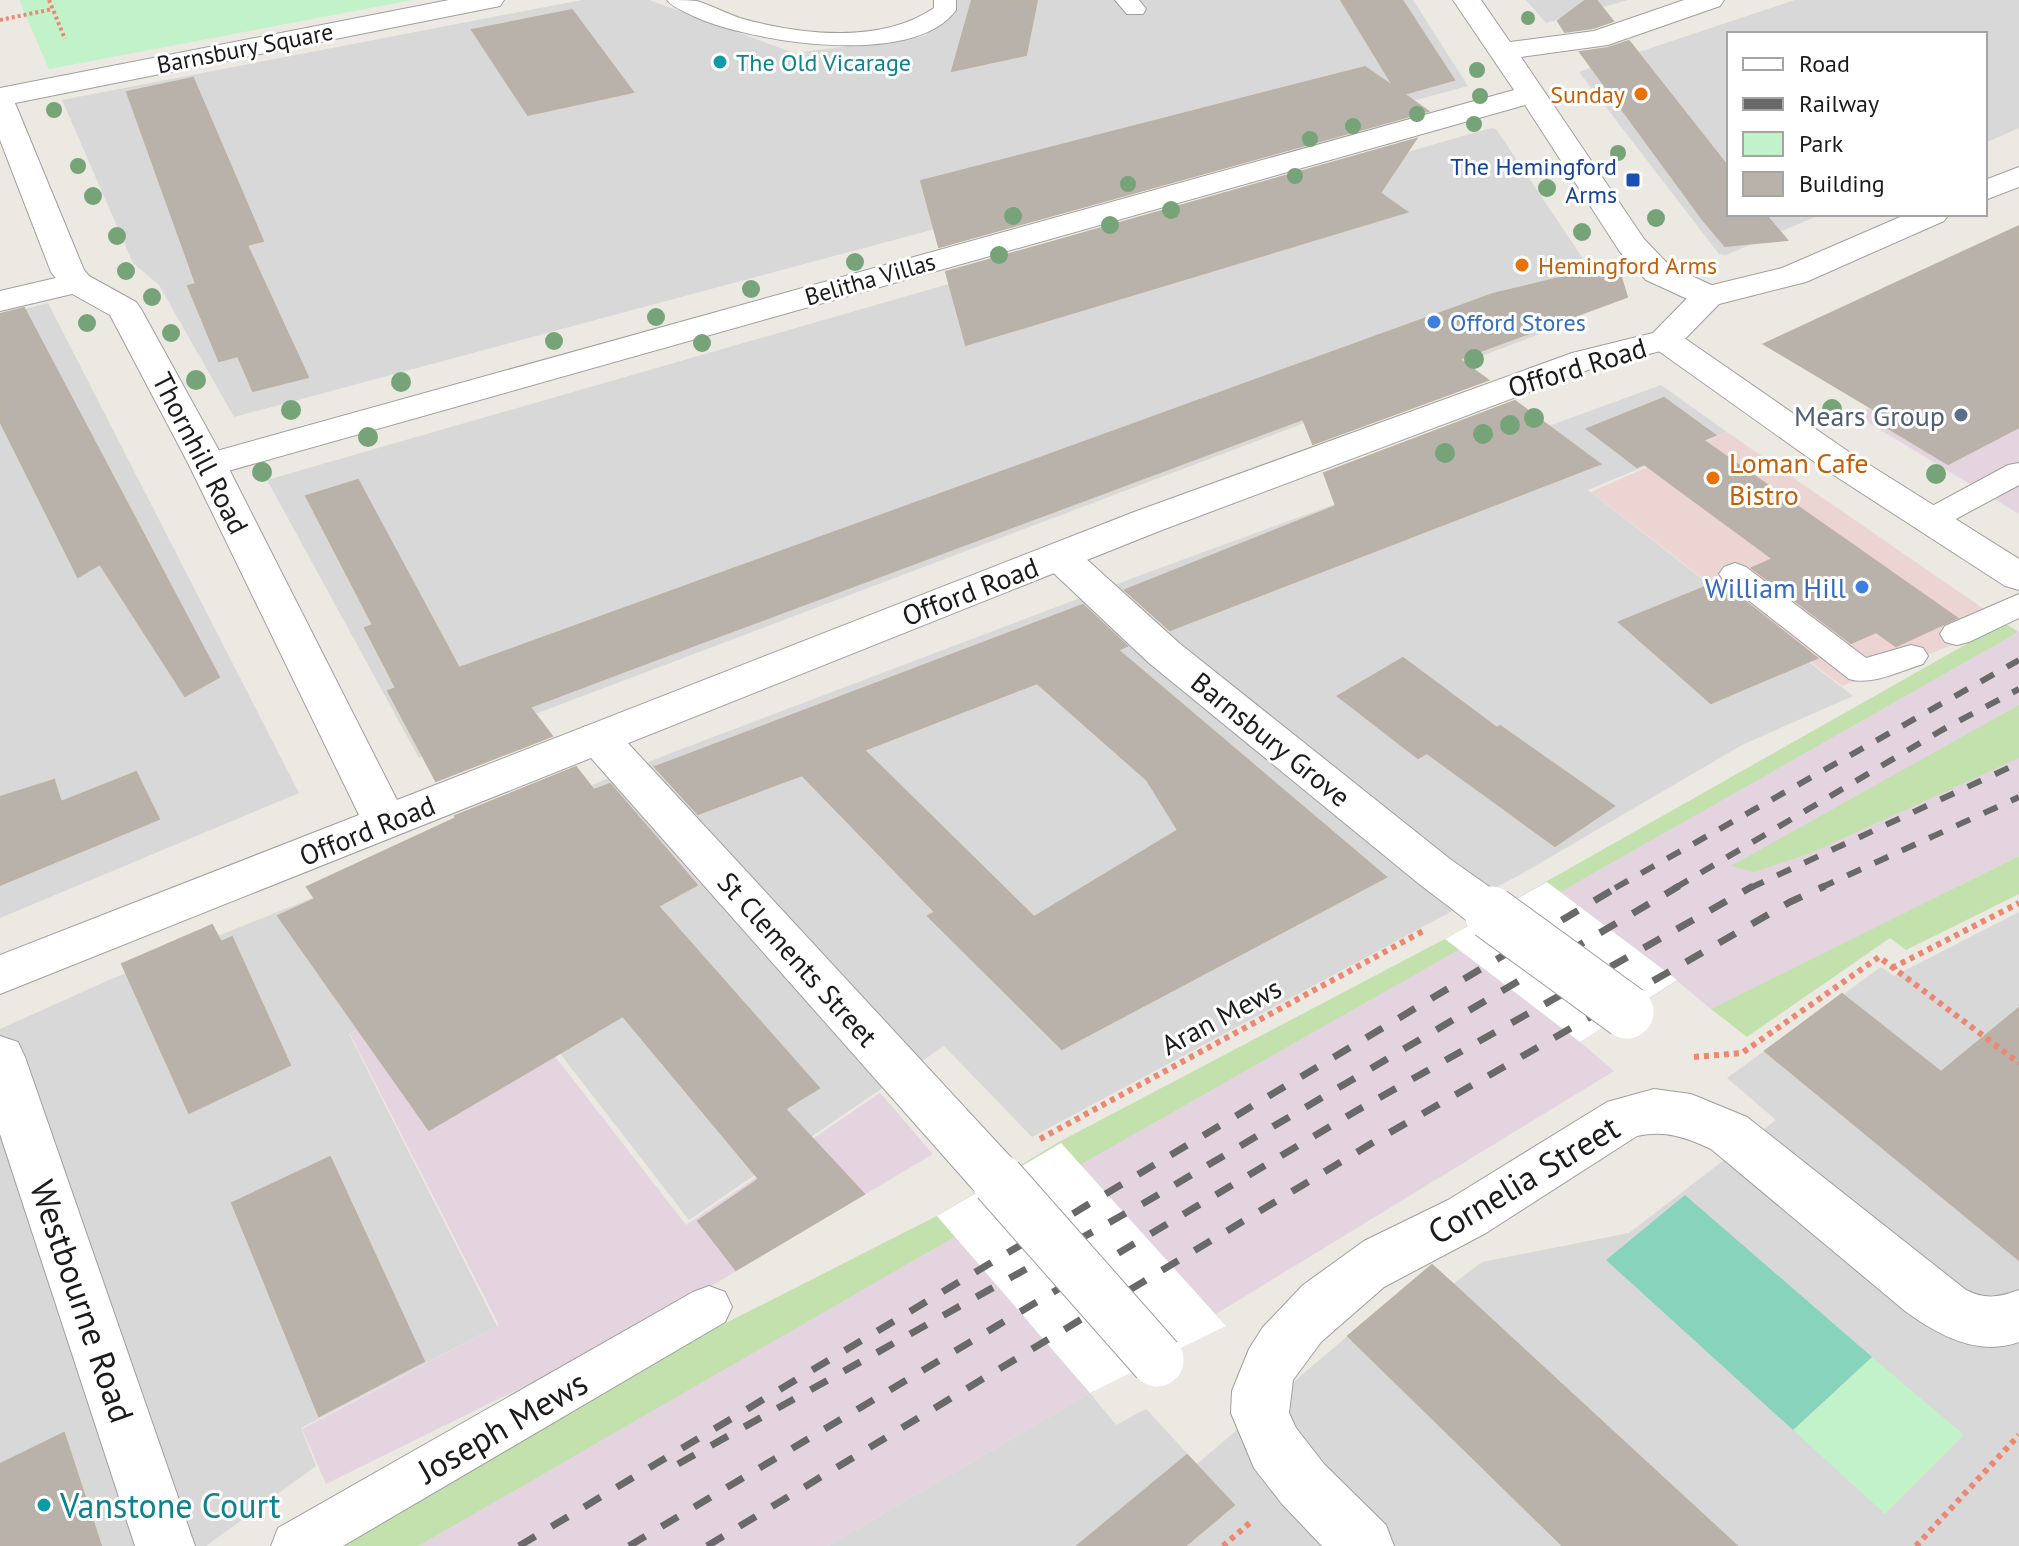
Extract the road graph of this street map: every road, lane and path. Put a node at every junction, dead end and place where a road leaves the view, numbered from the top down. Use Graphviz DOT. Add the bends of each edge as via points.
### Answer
graph roads {
  1 [pos="490,0"];
  2 [pos="678,0"];
  3 [pos="945,0"];
  4 [pos="1467,0"];
  5 [pos="1710,0"];
  6 [pos="53,9"];
  7 [pos="0,20"];
  8 [pos="1503,51"];
  9 [pos="1532,94"];
  10 [pos="0,97"];
  11 [pos="0,103"];
  12 [pos="2019,176"];
  13 [pos="1987,190"];
  14 [pos="1923,216"];
  15 [pos="77,283"];
  16 [pos="1708,296"];
  17 [pos="0,301"];
  18 [pos="1665,340"];
  19 [pos="208,465"];
  20 [pos="2019,472"];
  21 [pos="1930,520"];
  22 [pos="1059,556"];
  23 [pos="1735,574"];
  24 [pos="2019,577"];
  25 [pos="2019,605"];
  26 [pos="1957,634"];
  27 [pos="1911,656"];
  28 [pos="598,738"];
  29 [pos="386,823"];
  30 [pos="2019,903"];
  31 [pos="1483,908"];
  32 [pos="1892,968"];
  33 [pos="0,975"];
  34 [pos="1627,1012"];
  35 [pos="0,1057"];
  36 [pos="1686,1058"];
  37 [pos="2019,1063"];
  38 [pos="992,1174"];
  39 [pos="709,1307"];
  40 [pos="2019,1315"];
  41 [pos="1157,1360"];
  42 [pos="2019,1435"];
  43 [pos="165,1546"];
  44 [pos="296,1546"];
  45 [pos="1364,1546"];
  46 [pos="1916,1546"];
  1 -- 10 [label="street, Barnsbury Square"];
  2 -- 3 [label="lane" via="723,20 802,37 857,38 907,31 935,20 945,10"];
  4 -- 8 [label="street"];
  5 -- 8 [label="street" via="1598,39"];
  6 -- 7 [label="path"];
  8 -- 9 [label="street"];
  9 -- 16 [label="street" via="1631,245 1658,273"];
  9 -- 19 [label="street, Belitha Villas"];
  11 -- 15 [label="street"];
  12 -- 13 [label="street"];
  14 -- 16 [label="street" via="1786,277 1743,292"];
  15 -- 17 [label="street"];
  15 -- 19 [label="street, Thornhill Road" via="124,309"];
  16 -- 18 [label="street, Offord Road"];
  18 -- 21 [label="street"];
  18 -- 22 [label="street, Offord Road" via="1584,360"];
  19 -- 29 [label="street, Thornhill Road"];
  20 -- 21 [label="lane"];
  21 -- 24 [label="street"];
  22 -- 28 [label="street, Offord Road"];
  22 -- 31 [label="street, Barnsbury Grove" via="1164,653"];
  23 -- 27 [label="lane" via="1861,671"];
  25 -- 26 [label="lane"];
  28 -- 29 [label="street, Offord Road"];
  28 -- 38 [label="street, St Clements Street"];
  29 -- 33 [label="street, Offord Road"];
  30 -- 32 [label="path"];
  31 -- 34 [label="street, Barnsbury Grove, bridge"];
  31 -- 38 [label="path, Aran Mews"];
  32 -- 36 [label="path" via="1879,957 1742,1053"];
  32 -- 37 [label="path"];
  35 -- 43 [label="street, Westbourne Road"];
  38 -- 41 [label="street, St Clements Street, bridge"];
  39 -- 44 [label="lane, Joseph Mews"];
  40 -- 45 [label="street, Cornelia Street" via="1987,1324 1955,1312 1729,1133 1691,1116 1638,1112 1443,1230 1360,1273 1309,1315 1274,1362 1259,1401 1268,1436 1284,1461"];
  42 -- 46 [label="path"];
}
